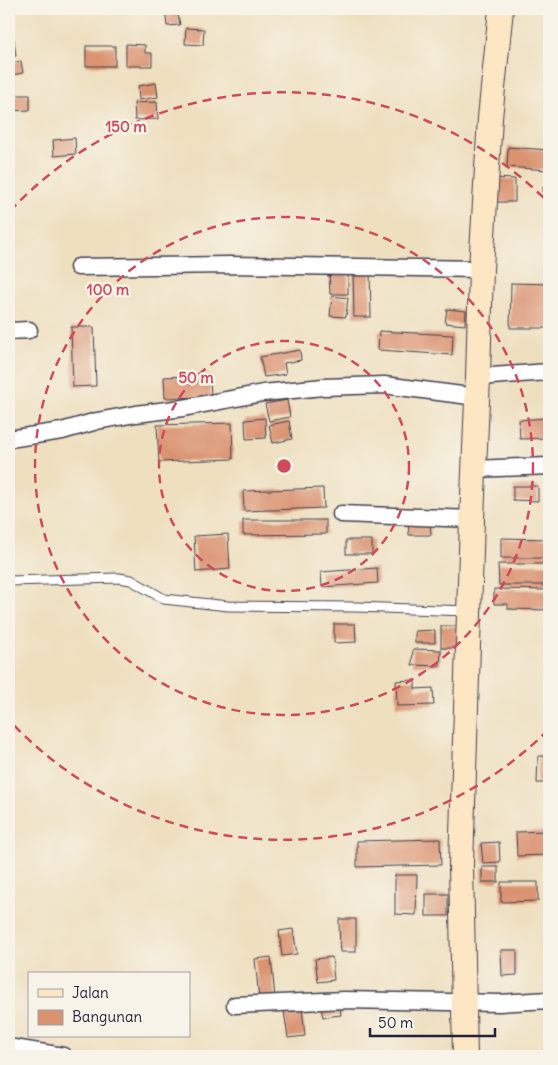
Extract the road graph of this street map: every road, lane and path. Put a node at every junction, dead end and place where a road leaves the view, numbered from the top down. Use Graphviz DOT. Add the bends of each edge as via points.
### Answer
graph roads {
  1 [pos="501,9"];
  2 [pos="78,268"];
  3 [pos="481,269"];
  4 [pos="29,330"];
  5 [pos="9,331"];
  6 [pos="549,372"];
  7 [pos="478,387"];
  8 [pos="9,439"];
  9 [pos="549,466"];
  10 [pos="474,469"];
  11 [pos="341,514"];
  12 [pos="472,519"];
  13 [pos="9,581"];
  14 [pos="469,611"];
  15 [pos="549,1000"];
  16 [pos="463,1002"];
  17 [pos="234,1004"];
  18 [pos="14,1048"];
  19 [pos="63,1056"];
  20 [pos="465,1056"];
  1 -- 3 [label="street" via="490,118"];
  2 -- 3 [label="street" via="230,265"];
  3 -- 7 [label="street"];
  4 -- 5 [label="street"];
  6 -- 7 [label="street"];
  7 -- 8 [label="street" via="384,385 263,393"];
  7 -- 10 [label="street"];
  9 -- 10 [label="street"];
  10 -- 12 [label="street"];
  11 -- 12 [label="street"];
  12 -- 14 [label="street"];
  13 -- 14 [label="lane" via="119,578 131,580 164,599 228,606"];
  14 -- 16 [label="street" via="461,866"];
  15 -- 16 [label="street"];
  16 -- 17 [label="street" via="344,1000"];
  16 -- 20 [label="street"];
  18 -- 19 [label="street"];
}
